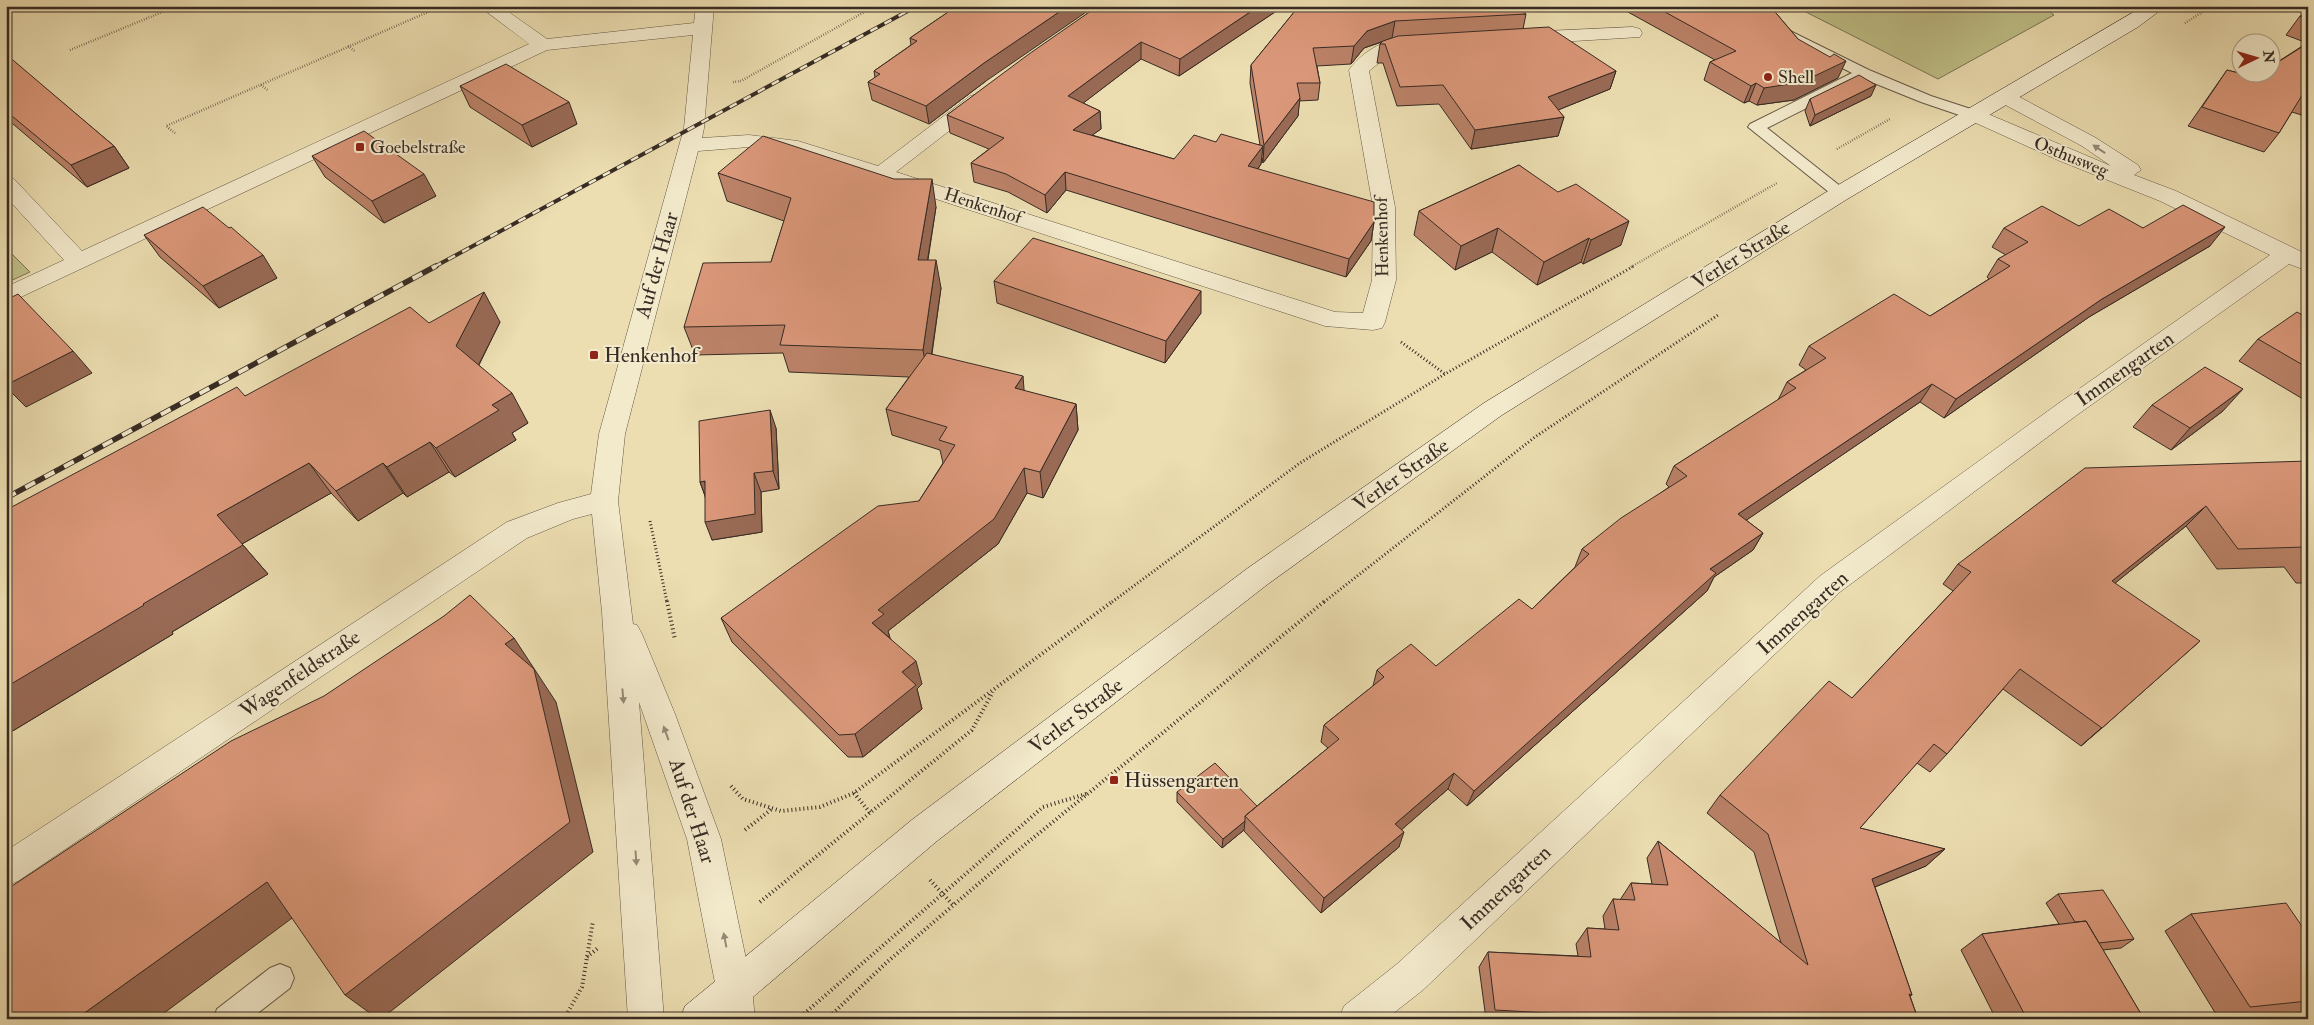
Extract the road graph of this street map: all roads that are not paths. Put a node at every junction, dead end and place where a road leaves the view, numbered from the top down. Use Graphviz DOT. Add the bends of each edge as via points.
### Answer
graph roads {
  1 [pos="488,6"];
  2 [pos="2157,6"];
  3 [pos="705,17"];
  4 [pos="1778,29"];
  5 [pos="1633,33"];
  6 [pos="1509,39"];
  7 [pos="1431,43"];
  8 [pos="543,45"];
  9 [pos="1864,73"];
  10 [pos="991,89"];
  11 [pos="2005,97"];
  12 [pos="1974,115"];
  13 [pos="690,145"];
  14 [pos="880,174"];
  15 [pos="6,184"];
  16 [pos="1841,193"];
  17 [pos="2168,196"];
  18 [pos="2297,259"];
  19 [pos="79,262"];
  20 [pos="6,296"];
  21 [pos="604,501"];
  22 [pos="617,612"];
  23 [pos="6,870"];
  24 [pos="280,978"];
  25 [pos="736,1003"];
  26 [pos="227,1019"];
  27 [pos="646,1019"];
  28 [pos="698,1019"];
  29 [pos="1357,1019"];
  1 -- 8 [label="street"];
  2 -- 11 [label="street, Verler Straße"];
  3 -- 8 [label="street"];
  3 -- 13 [label="street, Auf der Haar"];
  4 -- 9 [label="lane"];
  5 -- 6 [label="street"];
  7 -- 14 [label="street, Henkenhof" via="1392,46 1372,54 1359,70 1384,207 1384,280 1373,322 1334,320"];
  8 -- 19 [label="street"];
  9 -- 12 [label="lane"];
  9 -- 16 [label="lane" via="1756,127"];
  10 -- 14 [label="street"];
  11 -- 12 [label="street, Verler Straße"];
  17 -- 11 [label="street, Osthusweg, one-way" via="2089,142"];
  12 -- 16 [label="street, Verler Straße"];
  12 -- 17 [label="street, Osthusweg" via="2067,157"];
  13 -- 14 [label="street, Henkenhof" via="748,141 798,147"];
  13 -- 21 [label="street, Auf der Haar" via="612,434"];
  15 -- 19 [label="street"];
  16 -- 25 [label="street, Verler Straße" via="1493,409 1258,576 901,848"];
  17 -- 18 [label="street, Osthusweg"];
  18 -- 29 [label="street, Immengarten" via="2068,409 1830,584 1410,977"];
  19 -- 20 [label="street"];
  21 -- 22 [label="street, Auf der Haar"];
  21 -- 23 [label="street, Wagenfeldstraße" via="568,510 517,530"];
  25 -- 22 [label="street, Auf der Haar, one-way" via="704,839 659,714"];
  22 -- 27 [label="street, Auf der Haar, one-way"];
  24 -- 26 [label="lane"];
  25 -- 28 [label="street, Verler Straße"];
}
